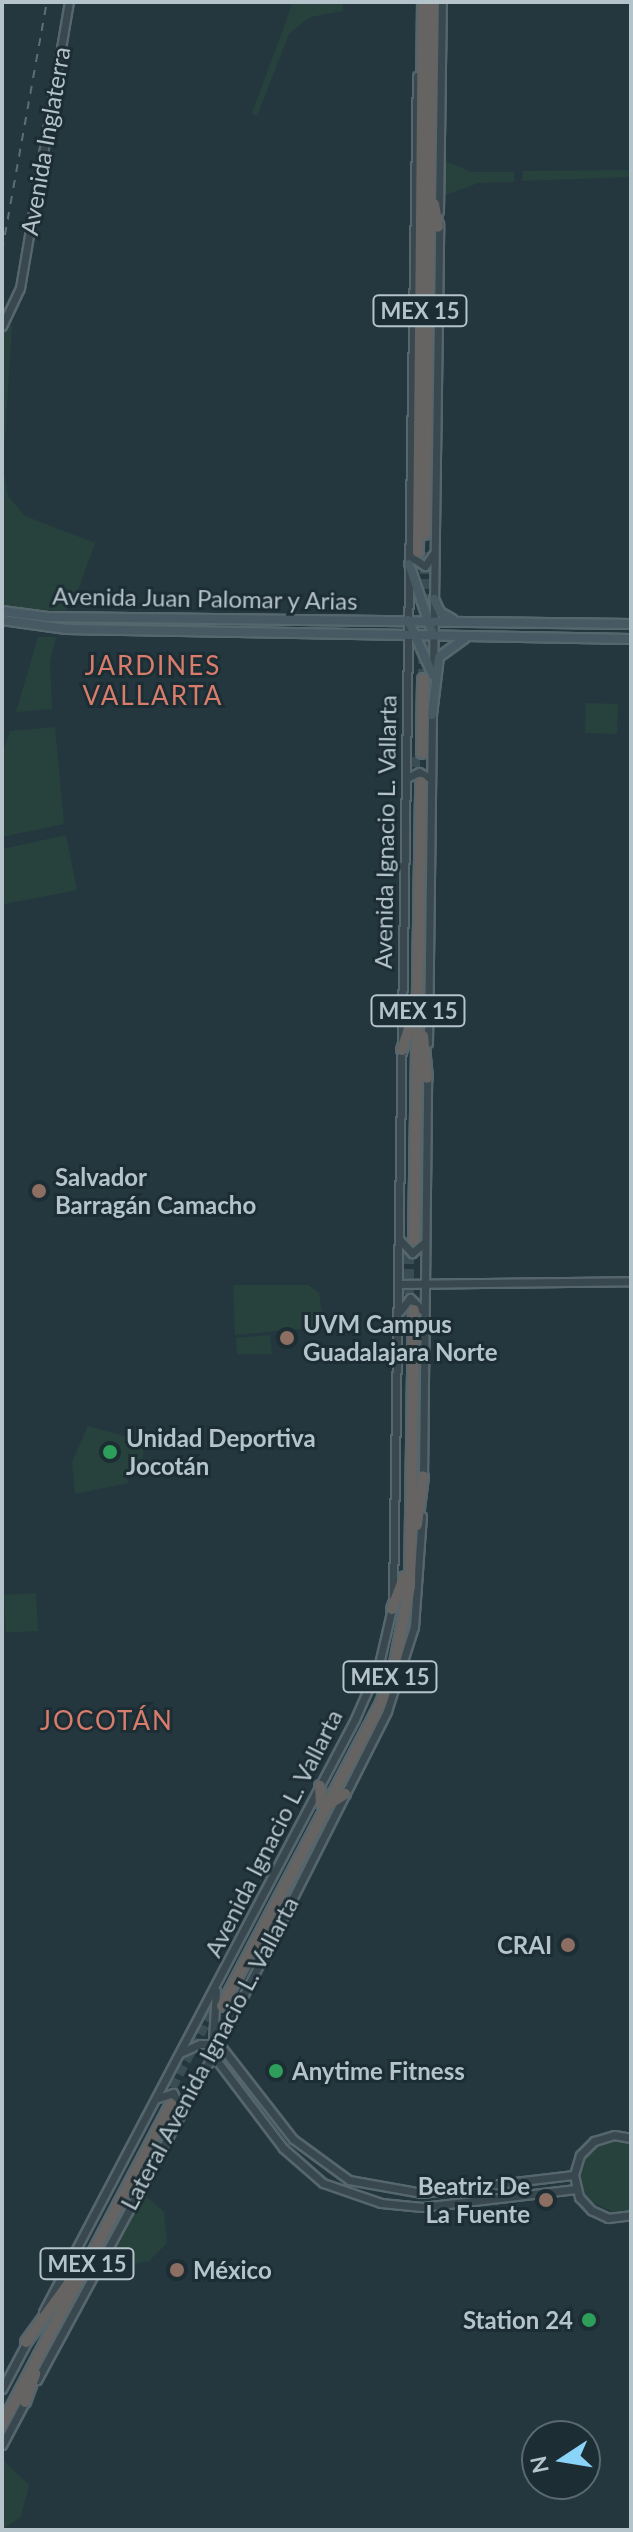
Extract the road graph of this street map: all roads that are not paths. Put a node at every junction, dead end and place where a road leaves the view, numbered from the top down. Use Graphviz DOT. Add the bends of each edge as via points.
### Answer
graph roads {
  1 [pos="69,2"];
  2 [pos="421,2"];
  3 [pos="433,2"];
  4 [pos="442,2"];
  5 [pos="425,70"];
  6 [pos="430,183"];
  7 [pos="415,197"];
  8 [pos="438,227"];
  9 [pos="20,279"];
  10 [pos="2,319"];
  11 [pos="2,326"];
  12 [pos="412,363"];
  13 [pos="419,450"];
  14 [pos="419,554"];
  15 [pos="434,599"];
  16 [pos="2,611"];
  17 [pos="2,620"];
  18 [pos="408,620"];
  19 [pos="430,621"];
  20 [pos="461,621"];
  21 [pos="631,624"];
  22 [pos="408,635"];
  23 [pos="418,635"];
  24 [pos="433,635"];
  25 [pos="470,636"];
  26 [pos="631,639"];
  27 [pos="424,678"];
  28 [pos="432,715"];
  29 [pos="414,754"];
  30 [pos="431,766"];
  31 [pos="418,781"];
  32 [pos="418,985"];
  33 [pos="412,1019"];
  34 [pos="402,1050"];
  35 [pos="427,1078"];
  36 [pos="412,1239"];
  37 [pos="631,1281"];
  38 [pos="424,1283"];
  39 [pos="399,1284"];
  40 [pos="411,1313"];
  41 [pos="423,1476"];
  42 [pos="411,1554"];
  43 [pos="404,1577"];
  44 [pos="392,1609"];
  45 [pos="391,1675"];
  46 [pos="389,1705"];
  47 [pos="320,1786"];
  48 [pos="345,1794"];
  49 [pos="325,1804"];
  50 [pos="326,1830"];
  51 [pos="217,1985"];
  52 [pos="221,2006"];
  53 [pos="214,2043"];
  54 [pos="180,2053"];
  55 [pos="212,2054"];
  56 [pos="164,2102"];
  57 [pos="182,2111"];
  58 [pos="631,2138"];
  59 [pos="321,2163"];
  60 [pos="312,2175"];
  61 [pos="574,2175"];
  62 [pos="576,2189"];
  63 [pos="631,2215"];
  64 [pos="72,2279"];
  65 [pos="26,2342"];
  66 [pos="45,2342"];
  67 [pos="2,2389"];
  68 [pos="25,2402"];
  69 [pos="2,2411"];
  70 [pos="2,2425"];
  71 [pos="2,2445"];
  1 -- 9 [label="street, Avenida Inglaterra"];
  2 -- 5 [label="highway, Avenida Ignacio L. Vallarta / MEX 15"];
  2 -- 7 [label="street, Avenida Ignacio L. Vallarta"];
  3 -- 5 [label="highway, Avenida Ignacio L. Vallarta / MEX 15"];
  4 -- 8 [label="street, Avenida Ignacio L. Vallarta"];
  5 -- 6 [label="highway, Avenida Ignacio L. Vallarta / MEX 15"];
  5 -- 7 [label="highway"];
  5 -- 13 [label="highway, Avenida Ignacio L. Vallarta / MEX 15"];
  6 -- 8 [label="highway"];
  6 -- 14 [label="highway, Avenida Ignacio L. Vallarta / MEX 15"];
  7 -- 12 [label="street, Avenida Ignacio L. Vallarta"];
  8 -- 14 [label="street, Avenida Ignacio L. Vallarta"];
  9 -- 10 [label="street, Avenida Inglaterra"];
  9 -- 11 [label="street, Avenida Inglaterra"];
  12 -- 13 [label="highway"];
  12 -- 14 [label="street, Avenida Ignacio L. Vallarta"];
  13 -- 14 [label="highway, Avenida Ignacio L. Vallarta / MEX 15"];
  14 -- 15 [label="street, Avenida Ignacio L. Vallarta"];
  14 -- 18 [label="street, Avenida Ignacio L. Vallarta"];
  14 -- 19 [label="main road"];
  15 -- 19 [label="street, Avenida Ignacio L. Vallarta"];
  15 -- 20 [label="main road" via="440,612"];
  16 -- 18 [label="main road, Avenida Juan Palomar y Arias" via="48,617"];
  17 -- 22 [label="main road, Avenida Juan Palomar y Arias" via="66,629"];
  18 -- 19 [label="main road, Avenida Juan Palomar y Arias"];
  18 -- 22 [label="street, Avenida Ignacio L. Vallarta"];
  18 -- 23 [label="main road"];
  19 -- 20 [label="main road, Avenida Juan Palomar y Arias"];
  19 -- 24 [label="main road"];
  20 -- 21 [label="main road, Avenida Juan Palomar y Arias"];
  22 -- 23 [label="main road, Avenida Juan Palomar y Arias"];
  22 -- 29 [label="street, Avenida Ignacio L. Vallarta"];
  23 -- 24 [label="main road, Avenida Juan Palomar y Arias"];
  23 -- 27 [label="main road"];
  24 -- 25 [label="main road, Avenida Juan Palomar y Arias"];
  24 -- 27 [label="street, Avenida Ignacio L. Vallarta"];
  25 -- 26 [label="main road, Avenida Juan Palomar y Arias"];
  25 -- 28 [label="main road" via="439,657"];
  27 -- 28 [label="street, Avenida Ignacio L. Vallarta"];
  27 -- 29 [label="highway, Avenida Ignacio L. Vallarta"];
  28 -- 30 [label="street, Avenida Ignacio L. Vallarta"];
  29 -- 30 [label="street" via="416,767"];
  29 -- 31 [label="street, Avenida Ignacio L. Vallarta"];
  30 -- 31 [label="street, Avenida Ignacio L. Vallarta"];
  31 -- 32 [label="highway, Avenida Ignacio L. Vallarta / MEX 15"];
  31 -- 33 [label="highway, Avenida Ignacio L. Vallarta / MEX 15"];
  31 -- 34 [label="street, Avenida Ignacio L. Vallarta"];
  31 -- 35 [label="street, Avenida Ignacio L. Vallarta"];
  32 -- 35 [label="highway"];
  32 -- 36 [label="highway, Avenida Ignacio L. Vallarta / MEX 15"];
  33 -- 34 [label="highway"];
  33 -- 36 [label="highway, Avenida Ignacio L. Vallarta / MEX 15"];
  34 -- 36 [label="street, Avenida Ignacio L. Vallarta"];
  35 -- 36 [label="street, Avenida Ignacio L. Vallarta"];
  36 -- 38 [label="street, Avenida Ignacio L. Vallarta"];
  36 -- 39 [label="street, Avenida Ignacio L. Vallarta"];
  37 -- 38 [label="street"];
  38 -- 39 [label="street"];
  38 -- 40 [label="street, Avenida Ignacio L. Vallarta"];
  39 -- 40 [label="street, Avenida Ignacio L. Vallarta"];
  40 -- 41 [label="street, Avenida Ignacio L. Vallarta"];
  40 -- 42 [label="highway, Avenida Ignacio L. Vallarta / MEX 15"];
  40 -- 43 [label="highway, Avenida Ignacio L. Vallarta / MEX 15"];
  40 -- 44 [label="street, Avenida Ignacio L. Vallarta"];
  41 -- 42 [label="highway"];
  41 -- 46 [label="street, Avenida Ignacio L. Vallarta" via="414,1627"];
  42 -- 45 [label="highway, Avenida Ignacio L. Vallarta / MEX 15" via="406,1615"];
  43 -- 44 [label="highway"];
  43 -- 49 [label="highway, Avenida Ignacio L. Vallarta / MEX 15" via="390,1659"];
  44 -- 47 [label="street, Avenida Ignacio L. Vallarta" via="372,1683"];
  45 -- 46 [label="highway"];
  45 -- 49 [label="highway, Avenida Ignacio L. Vallarta / MEX 15"];
  46 -- 48 [label="street, Avenida Ignacio L. Vallarta"];
  47 -- 49 [label="highway"];
  47 -- 51 [label="street, Avenida Ignacio L. Vallarta"];
  48 -- 49 [label="highway"];
  48 -- 50 [label="street, Avenida Ignacio L. Vallarta"];
  49 -- 52 [label="highway, Avenida Ignacio L. Vallarta / MEX 15"];
  50 -- 52 [label="street, Lateral Avenida Ignacio L. Vallarta"];
  51 -- 52 [label="street"];
  51 -- 54 [label="street, Avenida Ignacio L. Vallarta"];
  52 -- 53 [label="street, Lateral Avenida Ignacio L. Vallarta"];
  52 -- 53 [label="street"];
  53 -- 54 [label="street"];
  53 -- 55 [label="street, Lateral Avenida Ignacio L. Vallarta"];
  53 -- 59 [label="street" via="293,2139"];
  54 -- 56 [label="street, Avenida Ignacio L. Vallarta"];
  55 -- 57 [label="street, Lateral Avenida Ignacio L. Vallarta"];
  55 -- 60 [label="street" via="283,2148"];
  56 -- 57 [label="street" via="173,2093"];
  56 -- 64 [label="highway, Avenida Ignacio L. Vallarta / MEX 15"];
  56 -- 65 [label="street, Avenida Ignacio L. Vallarta"];
  56 -- 66 [label="highway, Avenida Ignacio L. Vallarta / MEX 15"];
  57 -- 68 [label="street, Lateral Avenida Ignacio L. Vallarta"];
  58 -- 61 [label="street" via="614,2135 594,2141 580,2155"];
  59 -- 60 [label="street"];
  59 -- 61 [label="street" via="349,2180 422,2193"];
  60 -- 62 [label="street" via="344,2193 422,2207"];
  61 -- 62 [label="street"];
  62 -- 63 [label="street" via="586,2206 601,2216"];
  64 -- 65 [label="highway"];
  64 -- 69 [label="highway, Avenida Ignacio L. Vallarta / MEX 15"];
  65 -- 67 [label="street"];
  66 -- 68 [label="highway"];
  66 -- 70 [label="highway, Avenida Ignacio L. Vallarta / MEX 15"];
  68 -- 71 [label="street, Lateral Avenida Ignacio L. Vallarta"];
}
